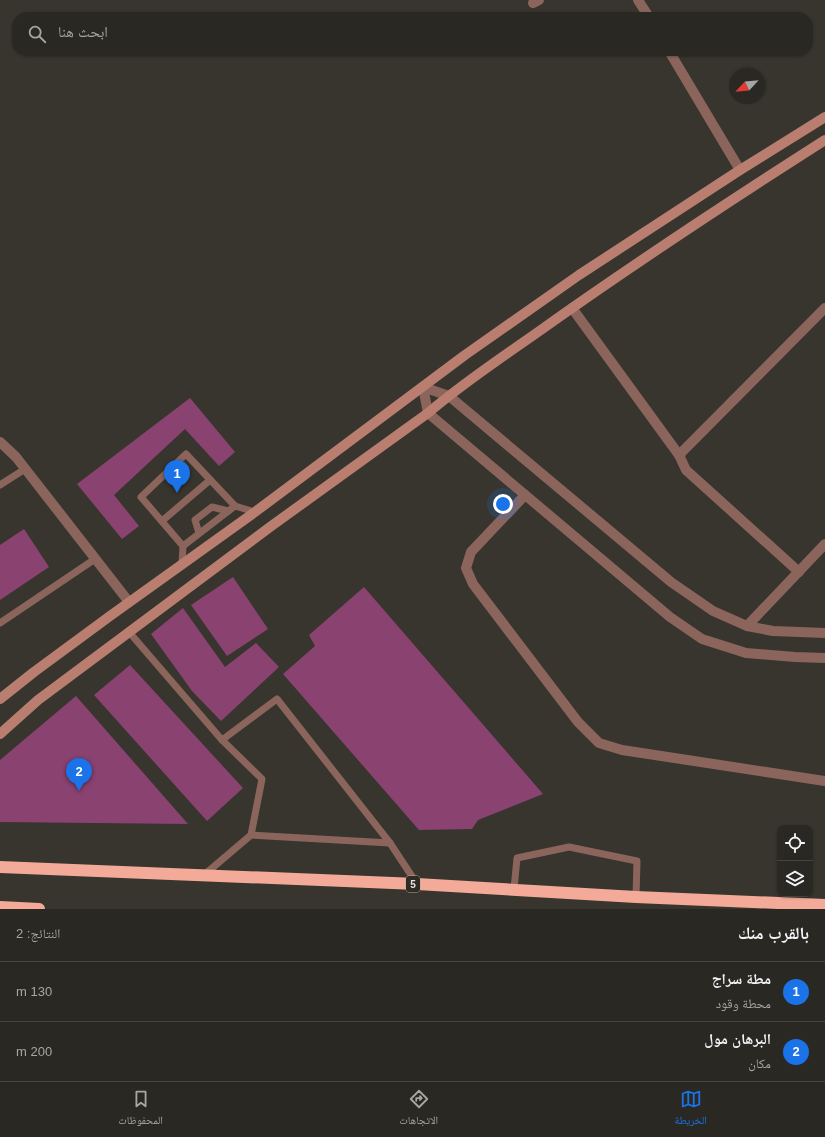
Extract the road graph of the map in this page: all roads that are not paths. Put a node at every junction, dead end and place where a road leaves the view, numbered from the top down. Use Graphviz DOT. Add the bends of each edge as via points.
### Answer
graph roads {
  1 [pos="638,0"];
  2 [pos="645,12"];
  3 [pos="672,56"];
  4 [pos="825,117"];
  5 [pos="823,144"];
  6 [pos="740,170"];
  7 [pos="572,308"];
  8 [pos="825,308"];
  9 [pos="423,387"];
  10 [pos="449,396"];
  11 [pos="428,413"];
  12 [pos="0,442"];
  13 [pos="679,454"];
  14 [pos="25,469"];
  15 [pos="210,480"];
  16 [pos="0,485"];
  17 [pos="526,495"];
  18 [pos="235,506"];
  19 [pos="228,511"];
  20 [pos="256,512"];
  21 [pos="162,521"];
  22 [pos="199,533"];
  23 [pos="825,544"];
  24 [pos="183,546"];
  25 [pos="94,559"];
  26 [pos="182,564"];
  27 [pos="799,572"];
  28 [pos="129,602"];
  29 [pos="0,624"];
  30 [pos="747,626"];
  31 [pos="129,632"];
  32 [pos="825,633"];
  33 [pos="825,658"];
  34 [pos="0,699"];
  35 [pos="0,734"];
  36 [pos="222,740"];
  37 [pos="825,781"];
  38 [pos="251,835"];
  39 [pos="390,843"];
  40 [pos="0,867"];
  41 [pos="204,875"];
  42 [pos="417,884"];
  43 [pos="514,889"];
  44 [pos="636,897"];
  45 [pos="825,905"];
  46 [pos="0,907"];
  47 [pos="40,909"];
  1 -- 2 [label="street"];
  3 -- 6 [label="street"];
  4 -- 6 [label="street"];
  5 -- 7 [label="street" via="679,234"];
  6 -- 9 [label="street" via="579,274"];
  7 -- 10 [label="street"];
  7 -- 13 [label="street"];
  8 -- 13 [label="street"];
  9 -- 10 [label="street"];
  9 -- 11 [label="street"];
  9 -- 20 [label="street"];
  10 -- 11 [label="street"];
  10 -- 30 [label="street" via="671,582 713,611"];
  11 -- 17 [label="street"];
  11 -- 31 [label="street"];
  12 -- 14 [label="street"];
  13 -- 27 [label="street" via="686,470"];
  14 -- 16 [label="lane"];
  14 -- 25 [label="street"];
  15 -- 18 [label="lane"];
  15 -- 21 [label="lane"];
  15 -- 21 [label="lane" via="186,454 141,497"];
  17 -- 33 [label="street" via="670,616 702,639 746,653"];
  17 -- 37 [label="street" via="471,552 466,568 473,584 578,722 599,743 622,750"];
  18 -- 19 [label="lane"];
  18 -- 20 [label="lane"];
  19 -- 22 [label="lane"];
  19 -- 22 [label="lane" via="212,507 195,520"];
  20 -- 26 [label="street"];
  21 -- 24 [label="lane"];
  22 -- 24 [label="lane"];
  23 -- 27 [label="street"];
  24 -- 26 [label="lane"];
  25 -- 28 [label="street"];
  25 -- 29 [label="lane"];
  26 -- 28 [label="street"];
  27 -- 30 [label="street"];
  28 -- 34 [label="street"];
  30 -- 32 [label="street" via="773,631"];
  31 -- 35 [label="street" via="38,700"];
  31 -- 36 [label="lane"];
  36 -- 38 [label="lane" via="262,779"];
  36 -- 39 [label="lane" via="277,699"];
  38 -- 39 [label="lane"];
  38 -- 41 [label="lane"];
  39 -- 42 [label="lane"];
  40 -- 41 [label="highway, 5"];
  41 -- 42 [label="highway, 5"];
  42 -- 43 [label="highway, 5"];
  43 -- 44 [label="highway, 5"];
  43 -- 44 [label="lane" via="517,858 569,847 637,861"];
  44 -- 45 [label="highway, 5"];
  46 -- 47 [label="highway"];
}
